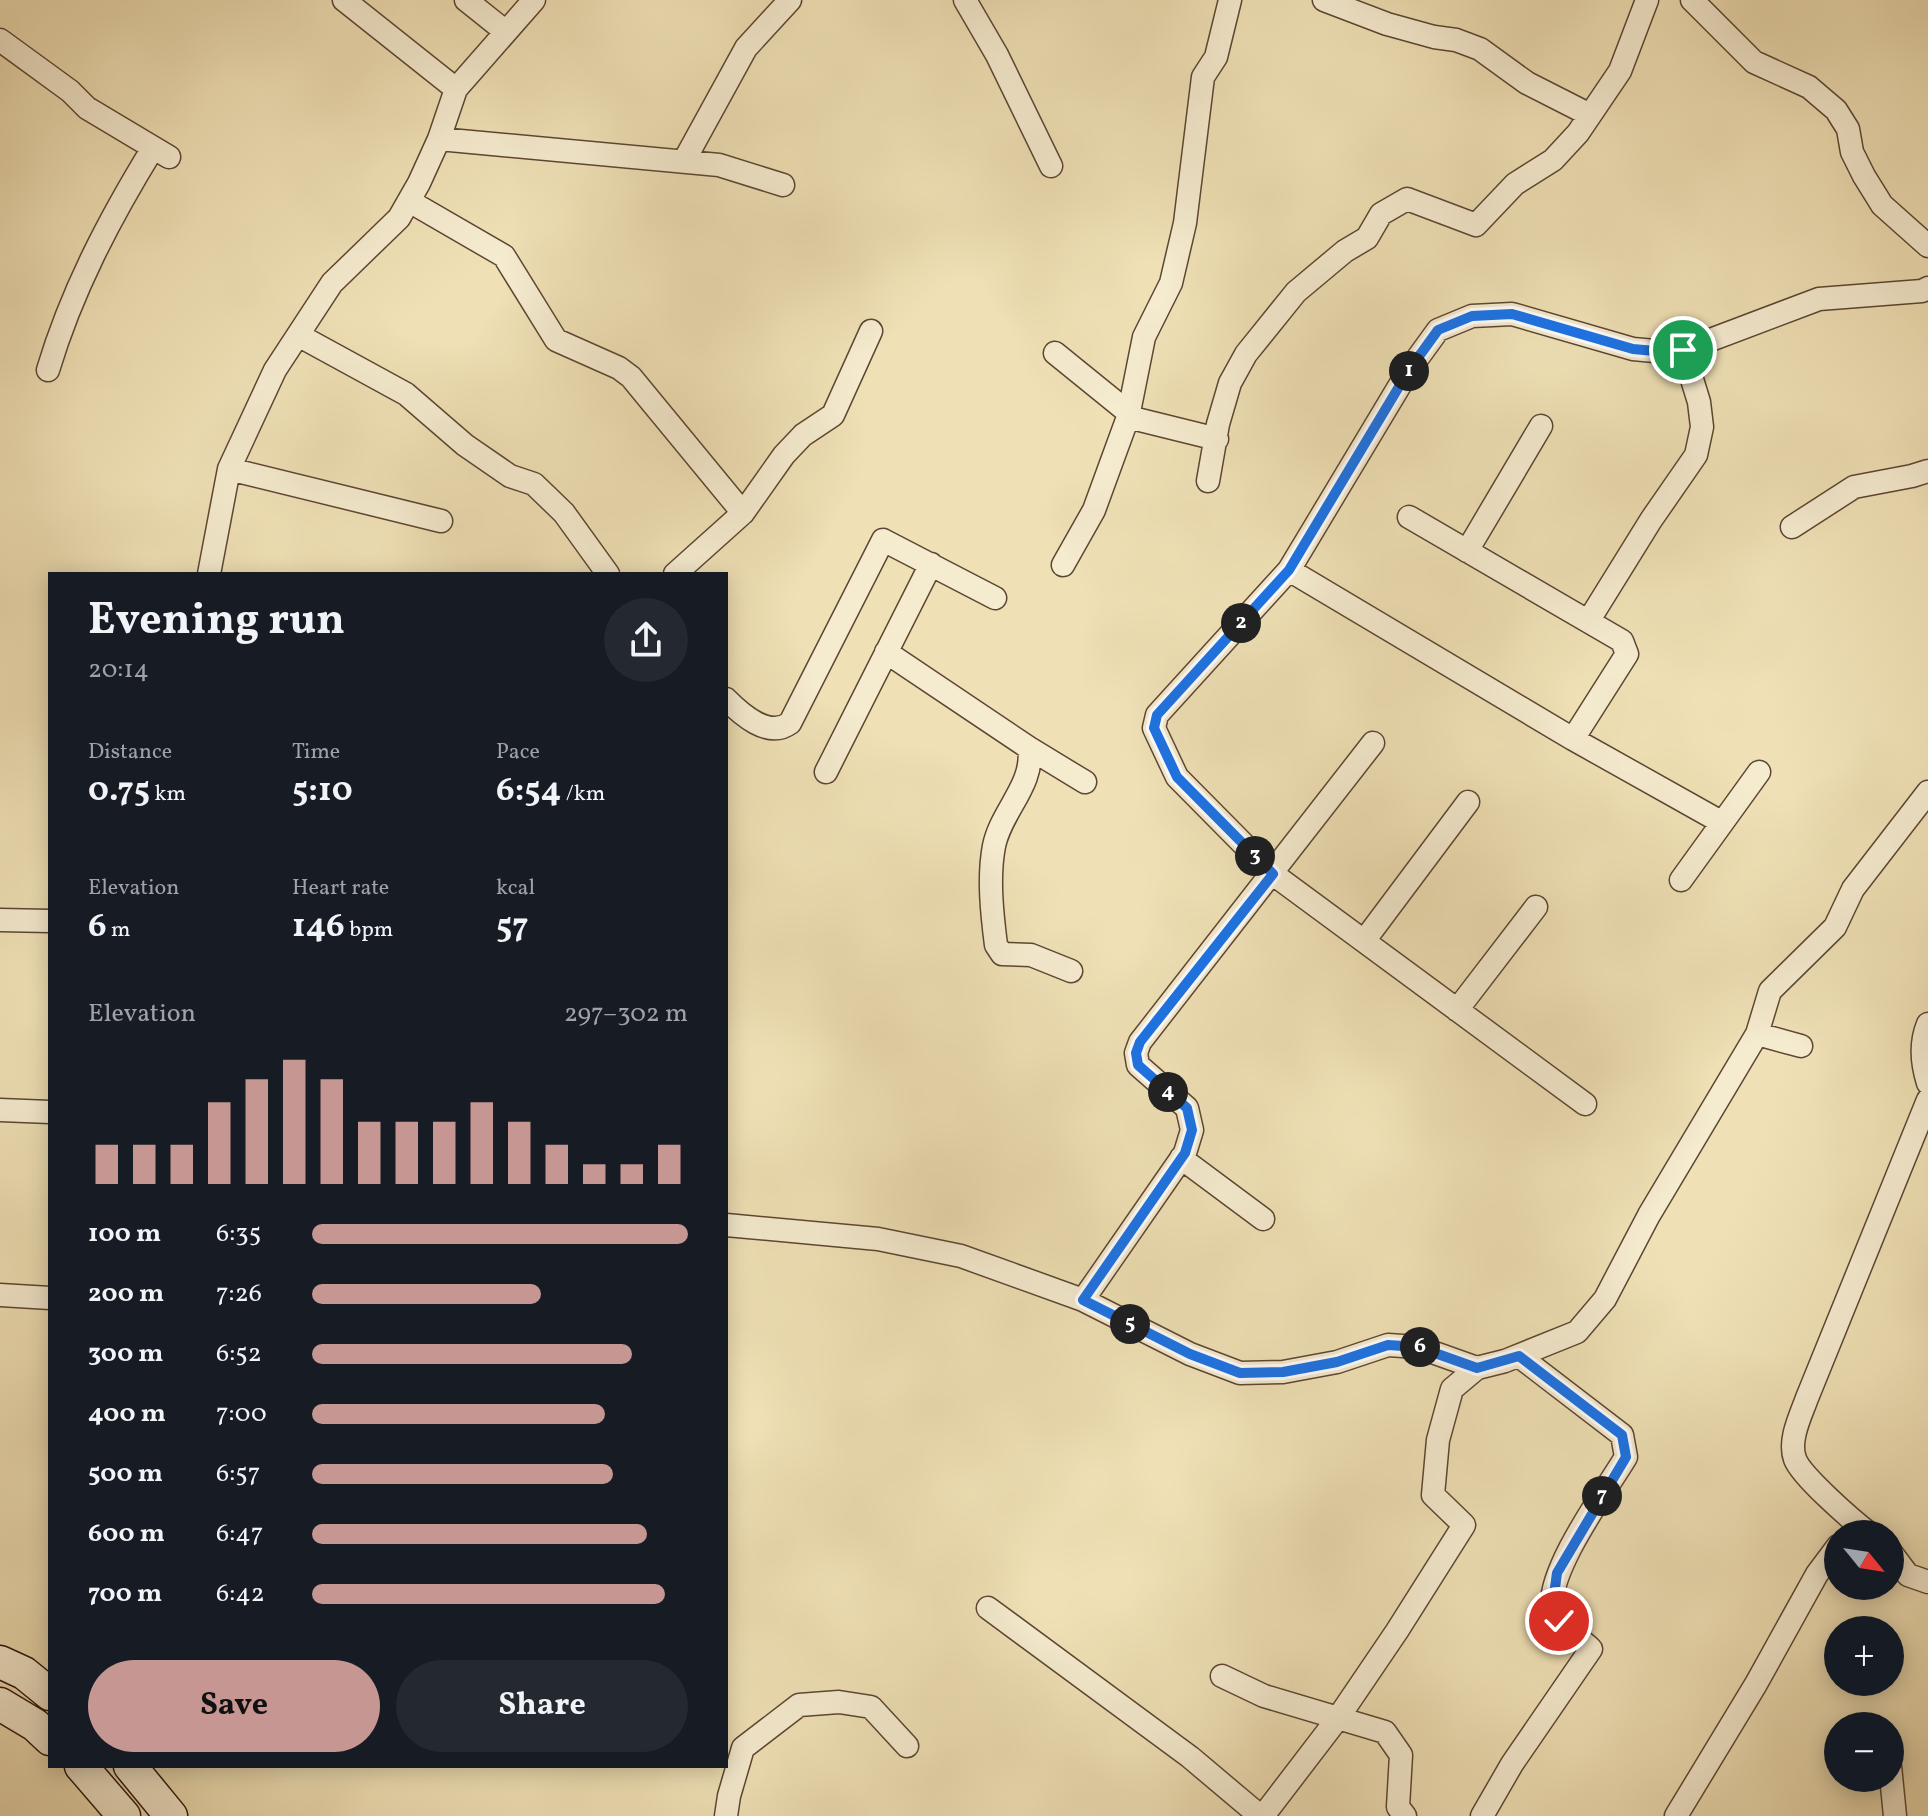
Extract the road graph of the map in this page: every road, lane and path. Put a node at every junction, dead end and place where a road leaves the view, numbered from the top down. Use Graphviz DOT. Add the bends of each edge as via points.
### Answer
graph roads {
  1 [pos="344,0"];
  2 [pos="466,0"];
  3 [pos="534,0"];
  4 [pos="790,0"];
  5 [pos="965,0"];
  6 [pos="1230,0"];
  7 [pos="1324,0"];
  8 [pos="1647,0"];
  9 [pos="1692,0"];
  10 [pos="506,32"];
  11 [pos="0,40"];
  12 [pos="456,89"];
  13 [pos="1590,115"];
  14 [pos="439,139"];
  15 [pos="684,161"];
  16 [pos="1051,166"];
  17 [pos="783,185"];
  18 [pos="409,201"];
  19 [pos="1928,246"];
  20 [pos="1926,292"];
  21 [pos="871,331"];
  22 [pos="298,335"];
  23 [pos="1683,350"];
  24 [pos="1055,353"];
  25 [pos="48,370"];
  26 [pos="1128,415"];
  27 [pos="1541,426"];
  28 [pos="1217,439"];
  29 [pos="229,469"];
  30 [pos="1928,471"];
  31 [pos="1208,481"];
  32 [pos="743,513"];
  33 [pos="1409,517"];
  34 [pos="441,521"];
  35 [pos="1792,527"];
  36 [pos="1467,551"];
  37 [pos="931,564"];
  38 [pos="1063,565"];
  39 [pos="1289,570"];
  40 [pos="209,572"];
  41 [pos="607,572"];
  42 [pos="677,572"];
  43 [pos="995,598"];
  44 [pos="1589,620"];
  45 [pos="886,652"];
  46 [pos="728,701"];
  47 [pos="1573,739"];
  48 [pos="1373,743"];
  49 [pos="1029,748"];
  50 [pos="826,772"];
  51 [pos="1759,772"];
  52 [pos="1085,782"];
  53 [pos="1926,799"];
  54 [pos="1468,802"];
  55 [pos="1721,822"];
  56 [pos="1273,874"];
  57 [pos="1681,880"];
  58 [pos="1536,907"];
  59 [pos="0,920"];
  60 [pos="48,921"];
  61 [pos="1364,941"];
  62 [pos="1071,971"];
  63 [pos="1457,1010"];
  64 [pos="1928,1024"];
  65 [pos="1757,1034"];
  66 [pos="1801,1046"];
  67 [pos="1928,1083"];
  68 [pos="1928,1100"];
  69 [pos="1585,1104"];
  70 [pos="0,1110"];
  71 [pos="48,1112"];
  72 [pos="1181,1158"];
  73 [pos="1263,1219"];
  74 [pos="728,1225"];
  75 [pos="0,1295"];
  76 [pos="48,1298"];
  77 [pos="1083,1300"];
  78 [pos="1519,1356"];
  79 [pos="1477,1368"];
  80 [pos="1848,1520"];
  81 [pos="1824,1567"];
  82 [pos="1904,1570"];
  83 [pos="1928,1582"];
  84 [pos="988,1608"];
  85 [pos="0,1644"];
  86 [pos="12,1667"];
  87 [pos="1222,1676"];
  88 [pos="48,1693"];
  89 [pos="0,1704"];
  90 [pos="1338,1718"];
  91 [pos="48,1737"];
  92 [pos="907,1746"];
  93 [pos="83,1768"];
  94 [pos="132,1768"];
  95 [pos="1893,1792"];
  96 [pos="124,1816"];
  97 [pos="171,1816"];
  98 [pos="726,1816"];
  99 [pos="1262,1816"];
  100 [pos="1405,1816"];
  101 [pos="1482,1816"];
  102 [pos="1676,1816"];
  103 [pos="1895,1816"];
  1 -- 12 [label="street"];
  2 -- 10 [label="street"];
  3 -- 10 [label="street"];
  4 -- 15 [label="street" via="746,48"];
  5 -- 16 [label="street"];
  6 -- 26 [label="street" via="1216,57 1203,77 1185,223 1171,283 1144,337"];
  7 -- 13 [label="street" via="1387,24 1480,49 1527,83"];
  8 -- 13 [label="street" via="1620,71"];
  9 -- 19 [label="street" via="1754,62 1809,87 1836,110 1882,205"];
  10 -- 12 [label="street"];
  11 -- 25 [label="street" via="87,108 161,152 121,201 91,258"];
  12 -- 14 [label="street"];
  13 -- 28 [label="street" via="1553,160 1515,184 1476,225 1407,199 1381,214 1367,238 1296,292 1246,354 1230,383"];
  14 -- 15 [label="street"];
  14 -- 18 [label="street"];
  15 -- 17 [label="street" via="719,165"];
  18 -- 22 [label="street" via="399,218 332,283"];
  18 -- 32 [label="street" via="504,256 556,340 631,377"];
  20 -- 23 [label="street" via="1819,299"];
  21 -- 32 [label="street" via="833,415 784,455"];
  22 -- 29 [label="street" via="275,370"];
  22 -- 41 [label="street" via="406,394 465,445 510,476 534,484 564,513"];
  23 -- 39 [label="street" via="1633,349 1512,314 1472,316 1438,330"];
  23 -- 44 [label="street" via="1699,402 1702,427 1696,455"];
  24 -- 26 [label="street"];
  26 -- 28 [label="street"];
  26 -- 38 [label="street" via="1094,510"];
  27 -- 36 [label="street"];
  28 -- 31 [label="street"];
  29 -- 34 [label="street"];
  29 -- 40 [label="street"];
  30 -- 35 [label="street" via="1854,487"];
  32 -- 42 [label="street"];
  33 -- 36 [label="street"];
  36 -- 44 [label="street"];
  37 -- 43 [label="street"];
  37 -- 45 [label="street"];
  37 -- 46 [label="street" via="883,540 790,723 784,727 748,721"];
  39 -- 47 [label="street"];
  39 -- 56 [label="street" via="1157,715 1154,728 1177,777"];
  44 -- 47 [label="street" via="1622,641 1627,654"];
  45 -- 49 [label="street"];
  45 -- 50 [label="street"];
  47 -- 55 [label="street"];
  48 -- 56 [label="street"];
  49 -- 52 [label="street"];
  49 -- 62 [label="street" via="1027,777 994,844 996,945 1002,954 1031,955"];
  51 -- 55 [label="street"];
  53 -- 65 [label="street" via="1853,889 1835,927 1770,991"];
  54 -- 61 [label="street"];
  55 -- 57 [label="street"];
  56 -- 61 [label="street"];
  56 -- 72 [label="street" via="1136,1053 1138,1065 1187,1108 1192,1130"];
  58 -- 63 [label="street"];
  59 -- 60 [label="street"];
  61 -- 63 [label="street"];
  63 -- 69 [label="street"];
  64 -- 67 [label="street" via="1923,1048"];
  65 -- 66 [label="street"];
  65 -- 78 [label="street" via="1605,1299 1577,1332"];
  68 -- 80 [label="street" via="1807,1398 1793,1446 1795,1459"];
  70 -- 71 [label="street"];
  72 -- 73 [label="street"];
  72 -- 77 [label="street"];
  74 -- 77 [label="street" via="878,1239 961,1256"];
  75 -- 76 [label="street"];
  77 -- 79 [label="street" via="1240,1373 1323,1365 1388,1345 1418,1347"];
  78 -- 79 [label="street"];
  78 -- 101 [label="street" via="1622,1435 1626,1457 1557,1573 1552,1610 1591,1649"];
  79 -- 90 [label="street" via="1452,1389 1438,1440 1433,1495 1464,1525"];
  81 -- 102 [label="street"];
  82 -- 83 [label="street"];
  84 -- 99 [label="street"];
  85 -- 86 [label="street"];
  86 -- 88 [label="street"];
  87 -- 90 [label="street" via="1264,1696"];
  89 -- 91 [label="street"];
  90 -- 99 [label="street"];
  90 -- 100 [label="street" via="1385,1732 1401,1755 1398,1807"];
  92 -- 98 [label="street" via="871,1707 839,1702 799,1705 743,1748"];
  93 -- 96 [label="street"];
  94 -- 97 [label="street"];
  95 -- 103 [label="street"];
}
